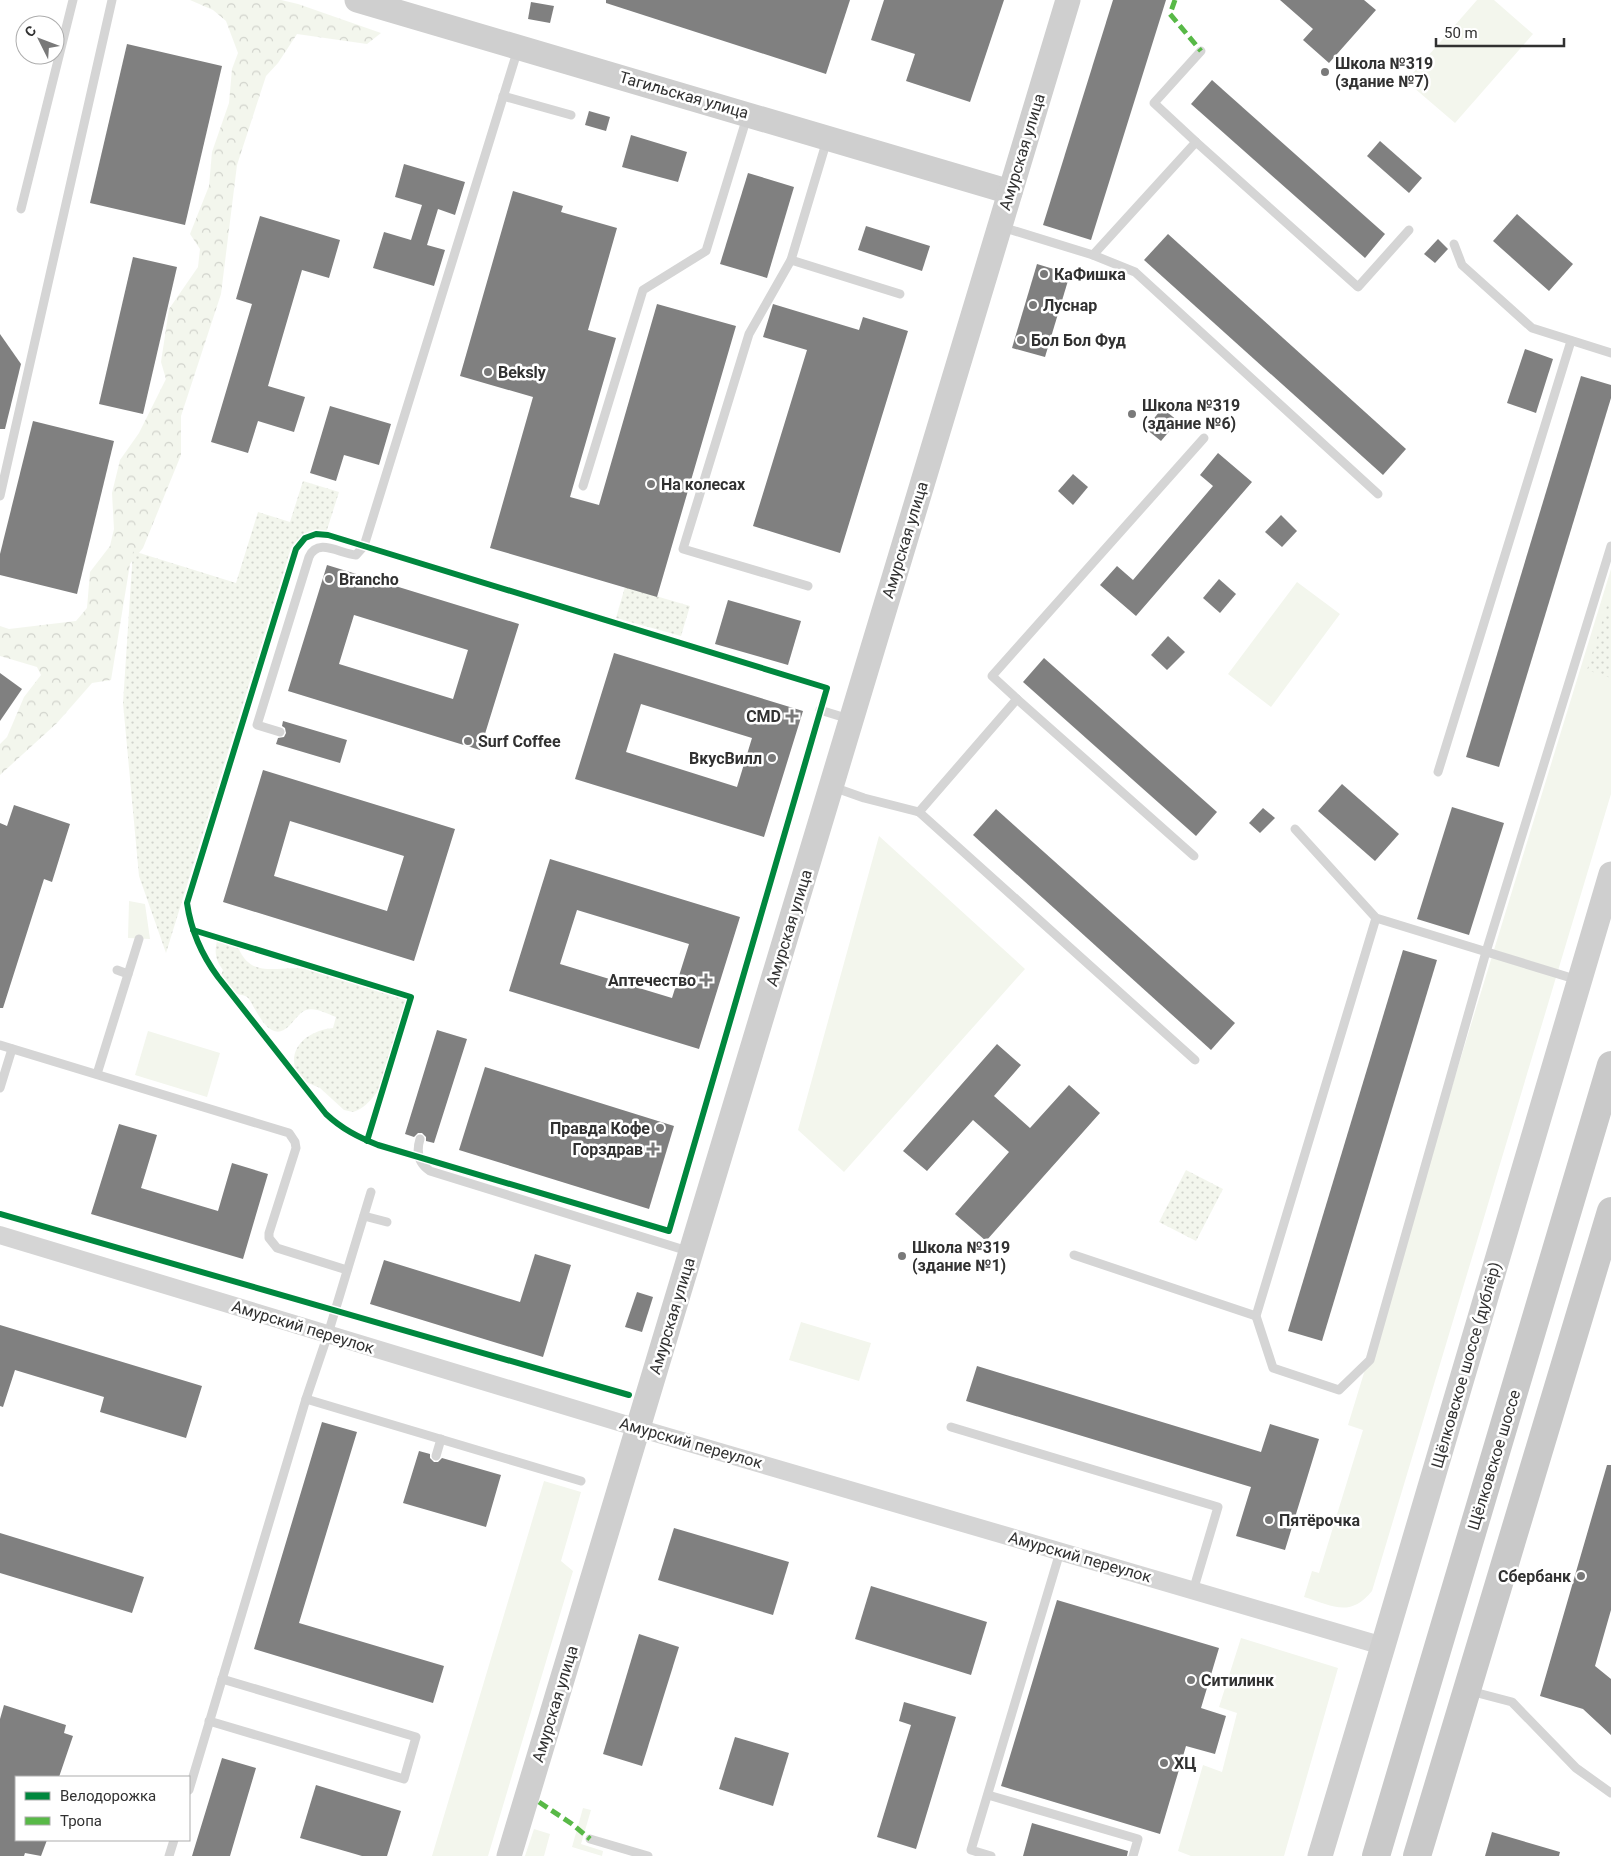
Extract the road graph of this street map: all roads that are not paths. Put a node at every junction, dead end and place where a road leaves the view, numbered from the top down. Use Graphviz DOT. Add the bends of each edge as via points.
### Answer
graph roads {
  1 [pos="73,0"];
  2 [pos="112,0"];
  3 [pos="357,0"];
  4 [pos="1068,0"];
  5 [pos="518,47"];
  6 [pos="1201,51"];
  7 [pos="503,96"];
  8 [pos="748,114"];
  9 [pos="571,115"];
  10 [pos="828,138"];
  11 [pos="1196,142"];
  12 [pos="1010,192"];
  13 [pos="22,209"];
  14 [pos="1000,226"];
  15 [pos="1409,230"];
  16 [pos="1454,244"];
  17 [pos="1093,255"];
  18 [pos="791,260"];
  19 [pos="900,294"];
  20 [pos="1571,341"];
  21 [pos="1611,353"];
  22 [pos="1204,438"];
  23 [pos="583,486"];
  24 [pos="1378,494"];
  25 [pos="0,496"];
  26 [pos="1611,546"];
  27 [pos="808,586"];
  28 [pos="1017,699"];
  29 [pos="820,710"];
  30 [pos="851,720"];
  31 [pos="280,732"];
  32 [pos="1438,772"];
  33 [pos="832,787"];
  34 [pos="919,812"];
  35 [pos="1295,829"];
  36 [pos="1194,856"];
  37 [pos="1611,874"];
  38 [pos="1376,918"];
  39 [pos="139,939"];
  40 [pos="1486,952"];
  41 [pos="117,970"];
  42 [pos="128,974"];
  43 [pos="1579,981"];
  44 [pos="0,1045"];
  45 [pos="12,1049"];
  46 [pos="1195,1060"];
  47 [pos="1611,1064"];
  48 [pos="97,1074"];
  49 [pos="0,1088"];
  50 [pos="420,1138"];
  51 [pos="371,1192"];
  52 [pos="1611,1211"];
  53 [pos="364,1216"];
  54 [pos="387,1222"];
  55 [pos="0,1235"];
  56 [pos="691,1252"];
  57 [pos="1074,1255"];
  58 [pos="347,1270"];
  59 [pos="1256,1316"];
  60 [pos="328,1334"];
  61 [pos="306,1399"];
  62 [pos="951,1427"];
  63 [pos="638,1428"];
  64 [pos="441,1439"];
  65 [pos="436,1456"];
  66 [pos="581,1481"];
  67 [pos="1060,1552"];
  68 [pos="1193,1591"];
  69 [pos="1383,1646"];
  70 [pos="1431,1673"];
  71 [pos="222,1680"];
  72 [pos="1467,1691"];
  73 [pos="210,1721"];
  74 [pos="190,1787"];
  75 [pos="1611,1793"];
  76 [pos="988,1795"];
  77 [pos="590,1839"];
  78 [pos="174,1841"];
  79 [pos="169,1856"];
  80 [pos="510,1856"];
  81 [pos="648,1856"];
  82 [pos="991,1856"];
  83 [pos="1133,1856"];
  84 [pos="1320,1856"];
  85 [pos="1357,1856"];
  86 [pos="1376,1856"];
  87 [pos="1417,1856"];
  1 -- 13 [label="lane"];
  2 -- 25 [label="lane"];
  3 -- 5 [label="street, Тагильская улица"];
  4 -- 12 [label="street, Амурская улица"];
  5 -- 7 [label="lane"];
  5 -- 8 [label="street, Тагильская улица"];
  6 -- 11 [label="lane" via="1154,103"];
  7 -- 9 [label="lane"];
  7 -- 31 [label="lane" via="364,546 356,555 318,547 309,557 257,725"];
  8 -- 10 [label="street, Тагильская улица"];
  8 -- 23 [label="lane" via="706,251 643,290"];
  10 -- 12 [label="street, Тагильская улица"];
  10 -- 18 [label="lane"];
  11 -- 15 [label="lane" via="1358,288"];
  11 -- 17 [label="lane"];
  12 -- 14 [label="street, Амурская улица"];
  14 -- 17 [label="lane"];
  14 -- 30 [label="street, Амурская улица"];
  16 -- 20 [label="lane" via="1462,265 1532,328"];
  17 -- 24 [label="lane" via="1134,272"];
  18 -- 19 [label="lane"];
  18 -- 27 [label="lane" via="749,334 683,548"];
  20 -- 21 [label="lane"];
  20 -- 32 [label="lane"];
  22 -- 28 [label="lane" via="992,676"];
  26 -- 40 [label="lane"];
  28 -- 34 [label="lane"];
  28 -- 36 [label="lane"];
  29 -- 30 [label="lane"];
  30 -- 33 [label="street, Амурская улица"];
  33 -- 34 [label="lane"];
  33 -- 56 [label="street, Амурская улица"];
  34 -- 46 [label="lane"];
  35 -- 38 [label="lane"];
  37 -- 43 [label="street, Щёлковское шоссе (дублёр)"];
  38 -- 40 [label="lane"];
  38 -- 59 [label="lane"];
  39 -- 42 [label="lane"];
  40 -- 43 [label="lane"];
  40 -- 59 [label="lane" via="1370,1360 1338,1390 1273,1368"];
  41 -- 42 [label="lane"];
  42 -- 48 [label="lane"];
  43 -- 69 [label="street, Щёлковское шоссе (дублёр)"];
  44 -- 45 [label="lane"];
  45 -- 48 [label="lane"];
  45 -- 49 [label="lane"];
  47 -- 70 [label="main road, Щёлковское шоссе"];
  48 -- 58 [label="lane" via="288,1133 296,1148 269,1238 276,1248"];
  50 -- 56 [label="lane" via="418,1157 430,1171"];
  51 -- 53 [label="lane"];
  52 -- 72 [label="main road"];
  53 -- 54 [label="lane"];
  53 -- 58 [label="lane"];
  55 -- 60 [label="street, Амурский переулок"];
  56 -- 63 [label="street, Амурская улица"];
  57 -- 59 [label="lane"];
  58 -- 60 [label="lane"];
  60 -- 61 [label="lane"];
  60 -- 63 [label="street, Амурский переулок"];
  61 -- 64 [label="lane"];
  61 -- 71 [label="lane"];
  62 -- 68 [label="lane" via="1218,1507"];
  63 -- 67 [label="street, Амурский переулок"];
  63 -- 80 [label="street, Амурская улица"];
  64 -- 65 [label="lane"];
  64 -- 66 [label="lane"];
  67 -- 68 [label="street, Амурский переулок"];
  67 -- 76 [label="lane"];
  68 -- 69 [label="street, Амурский переулок"];
  69 -- 84 [label="street, Щёлковское шоссе (дублёр)"];
  70 -- 85 [label="main road"];
  70 -- 86 [label="main road, Щёлковское шоссе"];
  71 -- 73 [label="lane"];
  71 -- 73 [label="lane" via="416,1737 404,1779"];
  72 -- 75 [label="lane" via="1512,1702 1576,1768"];
  72 -- 87 [label="main road"];
  73 -- 74 [label="lane"];
  76 -- 82 [label="lane" via="971,1850"];
  76 -- 83 [label="lane" via="1138,1840"];
  77 -- 81 [label="lane"];
  78 -- 79 [label="lane"];
}
